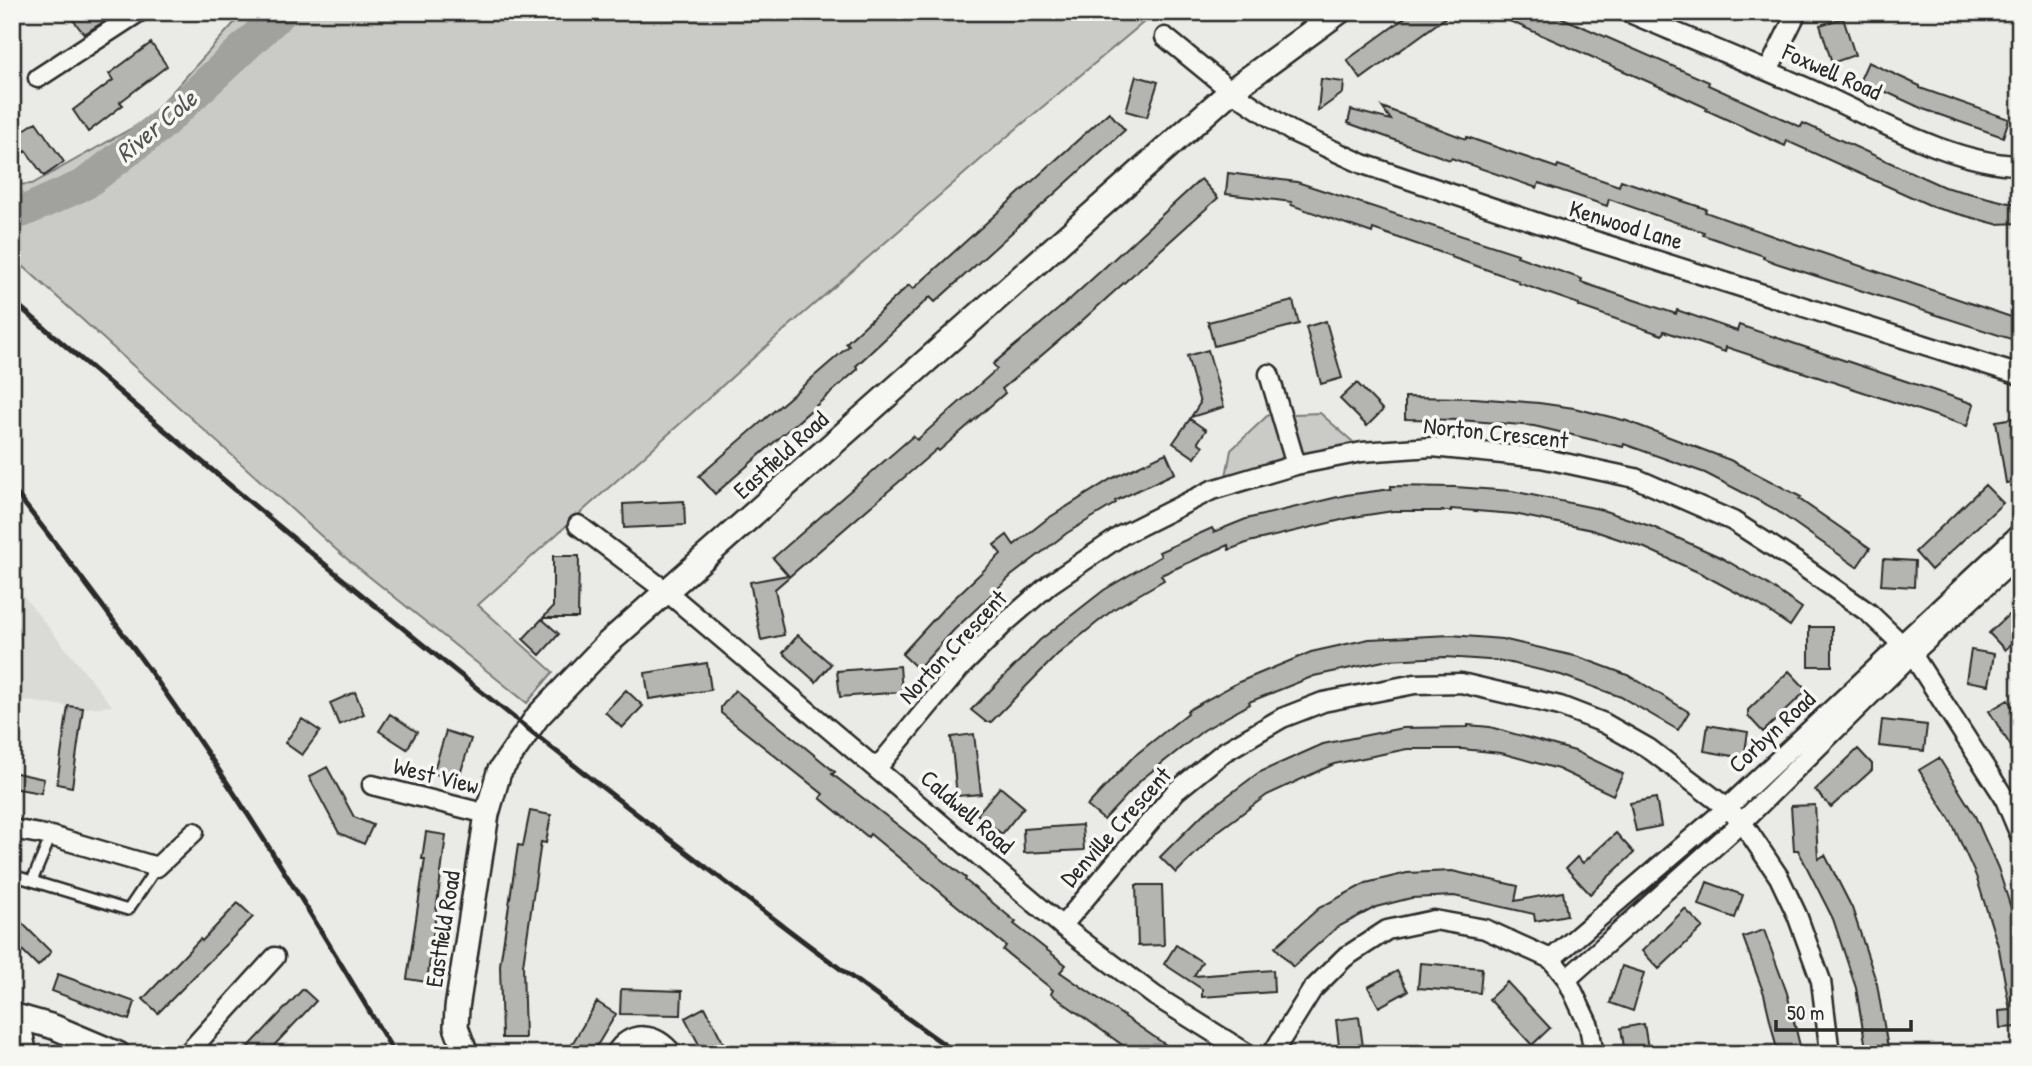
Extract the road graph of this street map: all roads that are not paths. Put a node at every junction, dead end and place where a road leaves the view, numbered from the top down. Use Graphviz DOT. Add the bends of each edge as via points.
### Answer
graph roads {
  1 [pos="139,12"];
  2 [pos="1339,12"];
  3 [pos="1626,12"];
  4 [pos="1797,12"];
  5 [pos="1165,37"];
  6 [pos="1768,71"];
  7 [pos="38,78"];
  8 [pos="1231,91"];
  9 [pos="2020,165"];
  10 [pos="1269,374"];
  11 [pos="2020,375"];
  12 [pos="1296,465"];
  13 [pos="579,525"];
  14 [pos="2020,533"];
  15 [pos="2020,555"];
  16 [pos="667,592"];
  17 [pos="1906,649"];
  18 [pos="877,768"];
  19 [pos="372,785"];
  20 [pos="1727,808"];
  21 [pos="488,814"];
  22 [pos="1742,822"];
  23 [pos="12,829"];
  24 [pos="194,832"];
  25 [pos="2020,835"];
  26 [pos="51,836"];
  27 [pos="157,867"];
  28 [pos="12,875"];
  29 [pos="33,881"];
  30 [pos="1062,926"];
  31 [pos="275,957"];
  32 [pos="1551,959"];
  33 [pos="1567,979"];
  34 [pos="16,1016"];
  35 [pos="27,1054"];
  36 [pos="118,1054"];
  37 [pos="187,1054"];
  38 [pos="466,1054"];
  39 [pos="615,1054"];
  40 [pos="673,1054"];
  41 [pos="1248,1054"];
  42 [pos="1272,1054"];
  43 [pos="1594,1054"];
  44 [pos="1830,1054"];
  1 -- 7 [label="street"];
  2 -- 8 [label="street, Eastfield Road"];
  3 -- 6 [label="street, Foxwell Road"];
  4 -- 6 [label="street"];
  5 -- 8 [label="street, Kenwood Lane"];
  6 -- 9 [label="street, Foxwell Road" via="1964,157"];
  8 -- 11 [label="street, Kenwood Lane" via="1291,131 1363,164"];
  8 -- 16 [label="street, Eastfield Road"];
  10 -- 12 [label="street"];
  12 -- 17 [label="street, Norton Crescent" via="1362,452 1432,447 1541,458 1635,478 1733,521 1868,613"];
  12 -- 18 [label="street, Norton Crescent" via="1212,490 1122,535 1050,584 960,668"];
  13 -- 16 [label="street, Caldwell Road"];
  14 -- 17 [label="street, Corbyn Road"];
  15 -- 17 [label="street, Corbyn Road"];
  16 -- 18 [label="street, Caldwell Road"];
  16 -- 21 [label="street, Eastfield Road" via="584,666 538,716 499,772"];
  17 -- 20 [label="street, Corbyn Road"];
  17 -- 22 [label="street, Corbyn Road"];
  17 -- 25 [label="street, Norton Crescent" via="2004,797"];
  18 -- 30 [label="street, Caldwell Road"];
  19 -- 21 [label="street, West View"];
  20 -- 22 [label="street, Denville Crescent"];
  20 -- 30 [label="street, Denville Crescent" via="1648,748 1604,723 1559,706 1461,683 1415,684 1323,702 1282,718 1224,752 1176,792"];
  20 -- 32 [label="street, Corbyn Road"];
  21 -- 38 [label="street, Eastfield Road" via="457,1008 456,1027"];
  22 -- 33 [label="street, Corbyn Road"];
  22 -- 44 [label="street, Denville Crescent" via="1779,877 1797,915 1821,981"];
  23 -- 26 [label="street"];
  24 -- 27 [label="street"];
  26 -- 27 [label="street"];
  26 -- 29 [label="lane"];
  27 -- 29 [label="lane" via="128,910"];
  28 -- 29 [label="lane"];
  30 -- 41 [label="street, Caldwell Road" via="1155,996"];
  31 -- 37 [label="street"];
  32 -- 33 [label="street"];
  32 -- 42 [label="street" via="1485,929 1434,920 1387,930 1344,958 1312,990"];
  33 -- 43 [label="street" via="1589,1026"];
  34 -- 35 [label="street"];
  34 -- 36 [label="street"];
  39 -- 40 [label="street" via="628,1039 645,1036 661,1040"];
}
